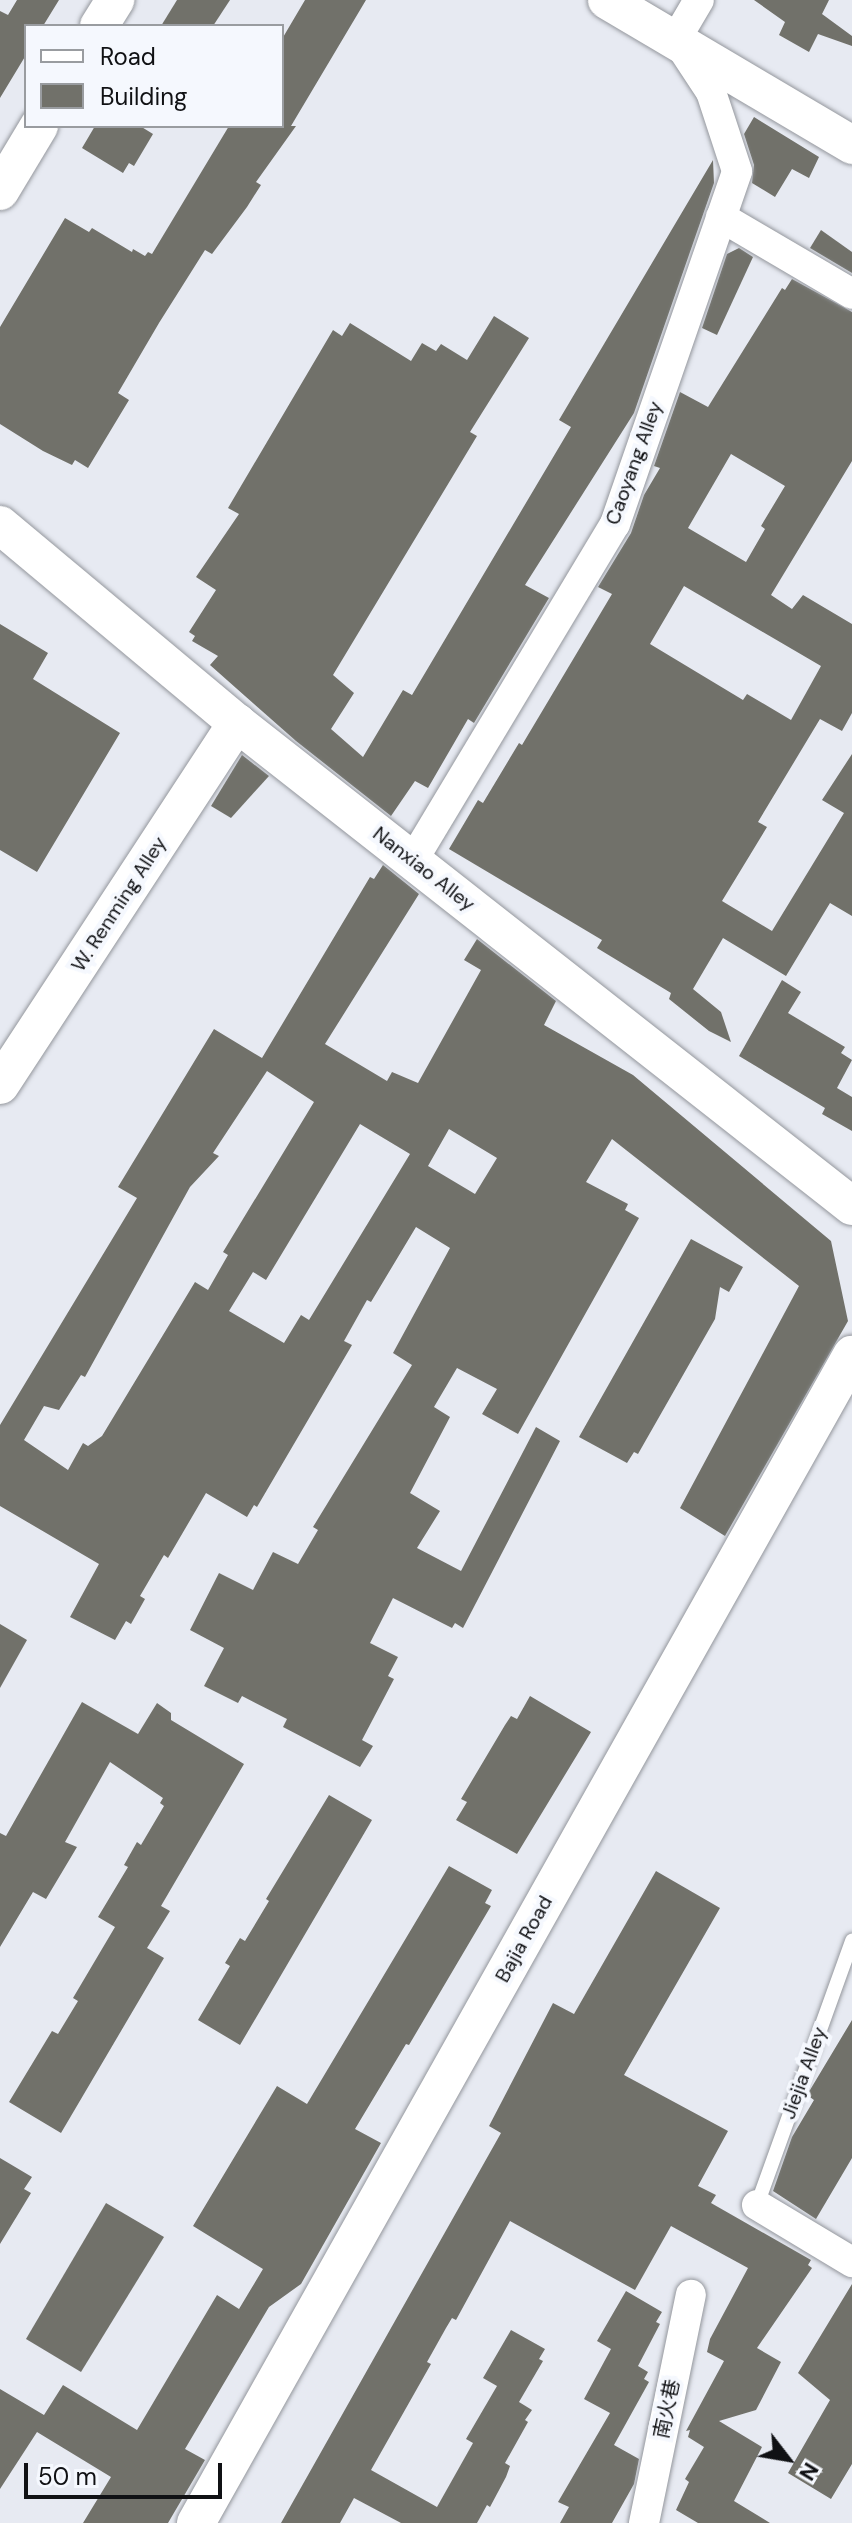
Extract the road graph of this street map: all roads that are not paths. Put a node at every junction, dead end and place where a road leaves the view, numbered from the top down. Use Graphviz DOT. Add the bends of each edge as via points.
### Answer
graph roads {
  1 [pos="115,0"];
  2 [pos="607,0"];
  3 [pos="699,0"];
  4 [pos="100,24"];
  5 [pos="676,39"];
  6 [pos="38,128"];
  7 [pos="852,145"];
  8 [pos="0,191"];
  9 [pos="721,217"];
  10 [pos="852,294"];
  11 [pos="0,525"];
  12 [pos="237,723"];
  13 [pos="413,860"];
  14 [pos="0,1085"];
  15 [pos="852,1206"];
  16 [pos="852,1355"];
  17 [pos="852,1941"];
  18 [pos="757,2205"];
  19 [pos="852,2262"];
  20 [pos="691,2295"];
  21 [pos="196,2523"];
  22 [pos="644,2523"];
  1 -- 4 [label="street"];
  2 -- 5 [label="street, Caoyang Alley"];
  3 -- 5 [label="street"];
  5 -- 7 [label="street, Caoyang Alley"];
  5 -- 9 [label="street, Caoyang Alley" via="711,92 737,171"];
  6 -- 8 [label="street"];
  9 -- 10 [label="street"];
  9 -- 13 [label="street, Caoyang Alley" via="615,524"];
  11 -- 12 [label="street, Nanxiao Alley"];
  12 -- 13 [label="street, Nanxiao Alley"];
  12 -- 14 [label="street, W. Renming Alley"];
  13 -- 15 [label="street, Nanxiao Alley"];
  16 -- 21 [label="street, Bajia Road"];
  17 -- 18 [label="lane, Jiejia Alley"];
  18 -- 19 [label="street"];
  20 -- 22 [label="street, 南火巷"];
}
